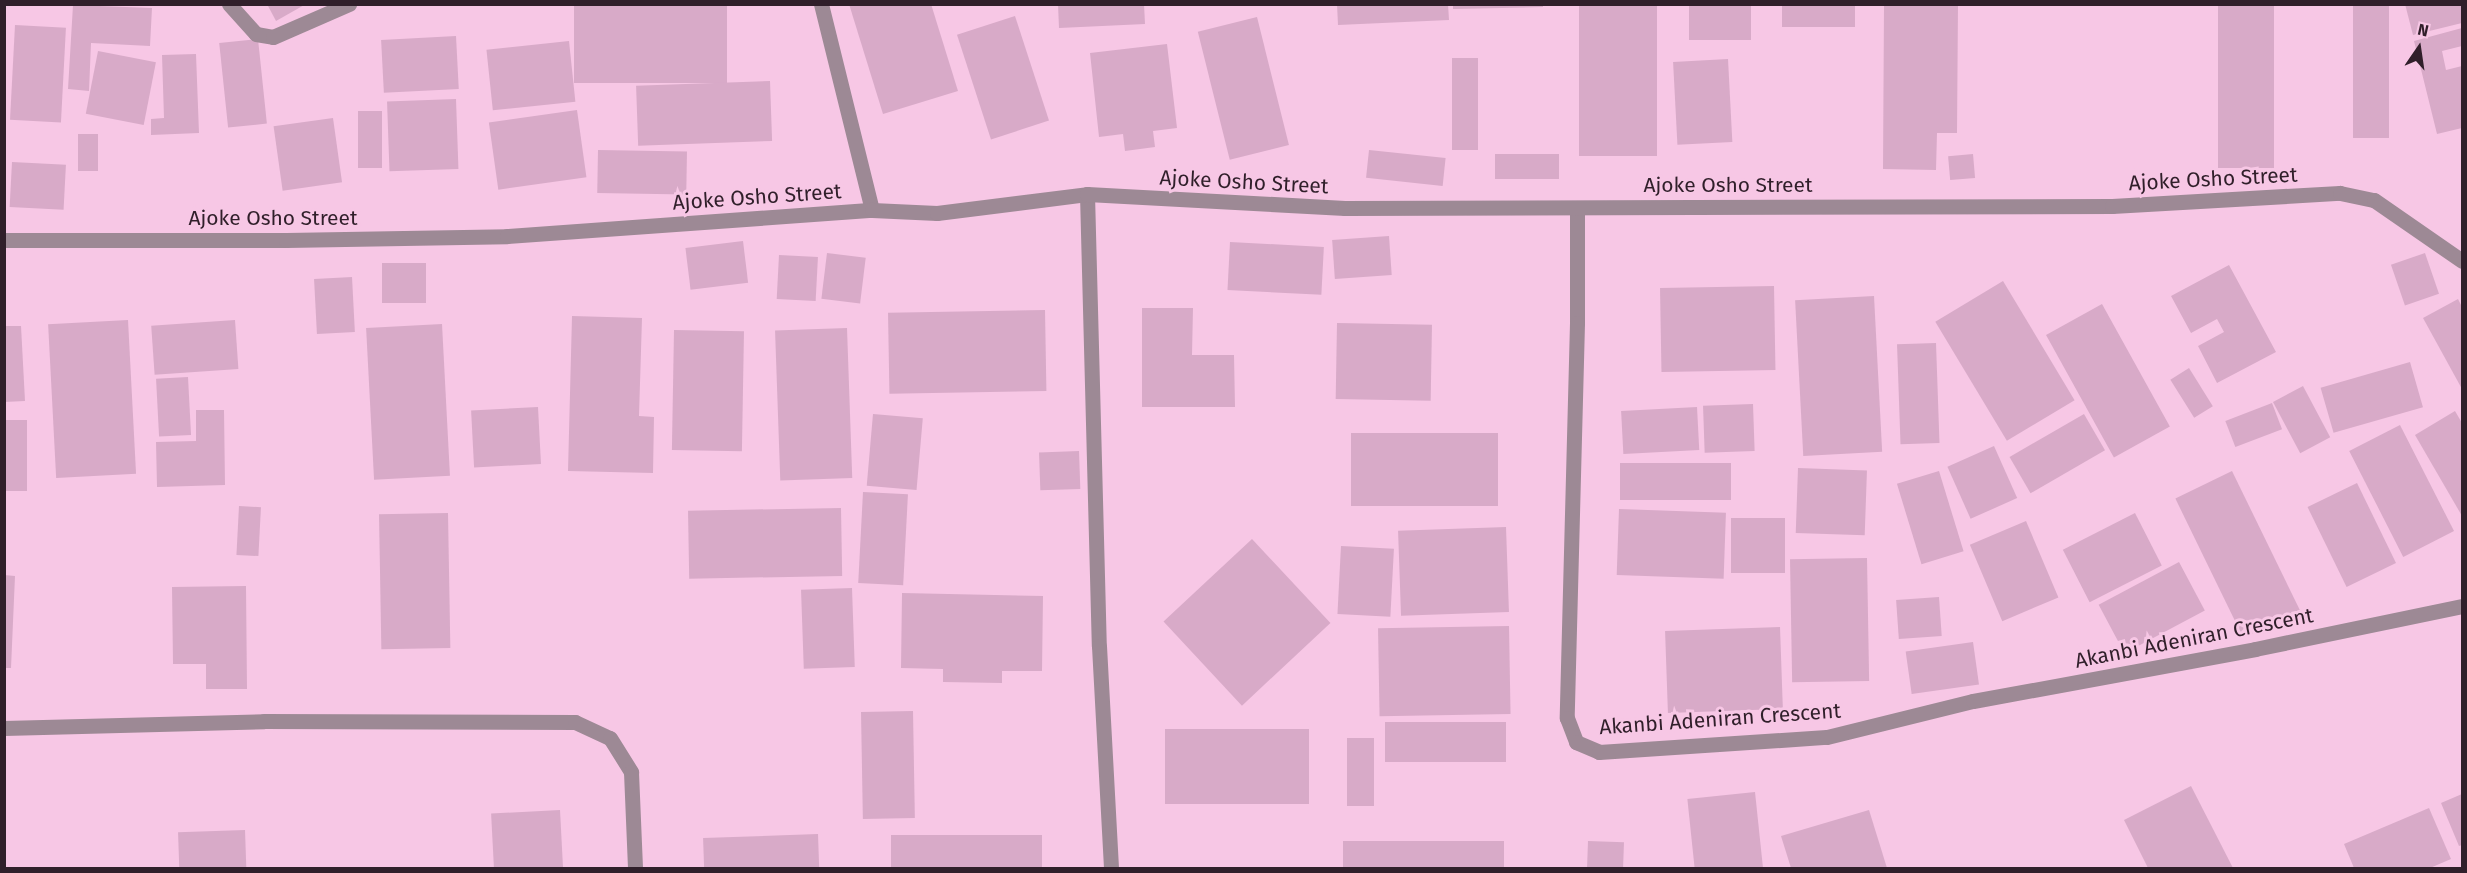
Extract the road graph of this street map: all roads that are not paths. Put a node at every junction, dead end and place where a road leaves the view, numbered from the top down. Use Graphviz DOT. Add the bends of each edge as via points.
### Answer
graph roads {
  1 [pos="229,4"];
  2 [pos="350,4"];
  3 [pos="821,4"];
  4 [pos="1087,194"];
  5 [pos="1577,208"];
  6 [pos="872,210"];
  7 [pos="4,240"];
  8 [pos="2463,261"];
  9 [pos="2463,606"];
  10 [pos="4,728"];
  11 [pos="635,868"];
  12 [pos="1111,868"];
  1 -- 2 [label="street" via="256,34 273,37"];
  3 -- 6 [label="street"];
  4 -- 5 [label="street, Ajoke Osho Street" via="1345,208"];
  4 -- 6 [label="street, Ajoke Osho Street" via="937,213"];
  4 -- 12 [label="street" via="1099,634"];
  5 -- 8 [label="street, Ajoke Osho Street" via="2112,206 2340,193 2374,200"];
  5 -- 9 [label="street, Akanbi Adeniran Crescent" via="1567,718 1576,742 1599,752 1827,737 1973,702"];
  6 -- 7 [label="street, Ajoke Osho Street" via="507,236"];
  10 -- 11 [label="street" via="264,721 575,722 610,738 631,772"];
}
